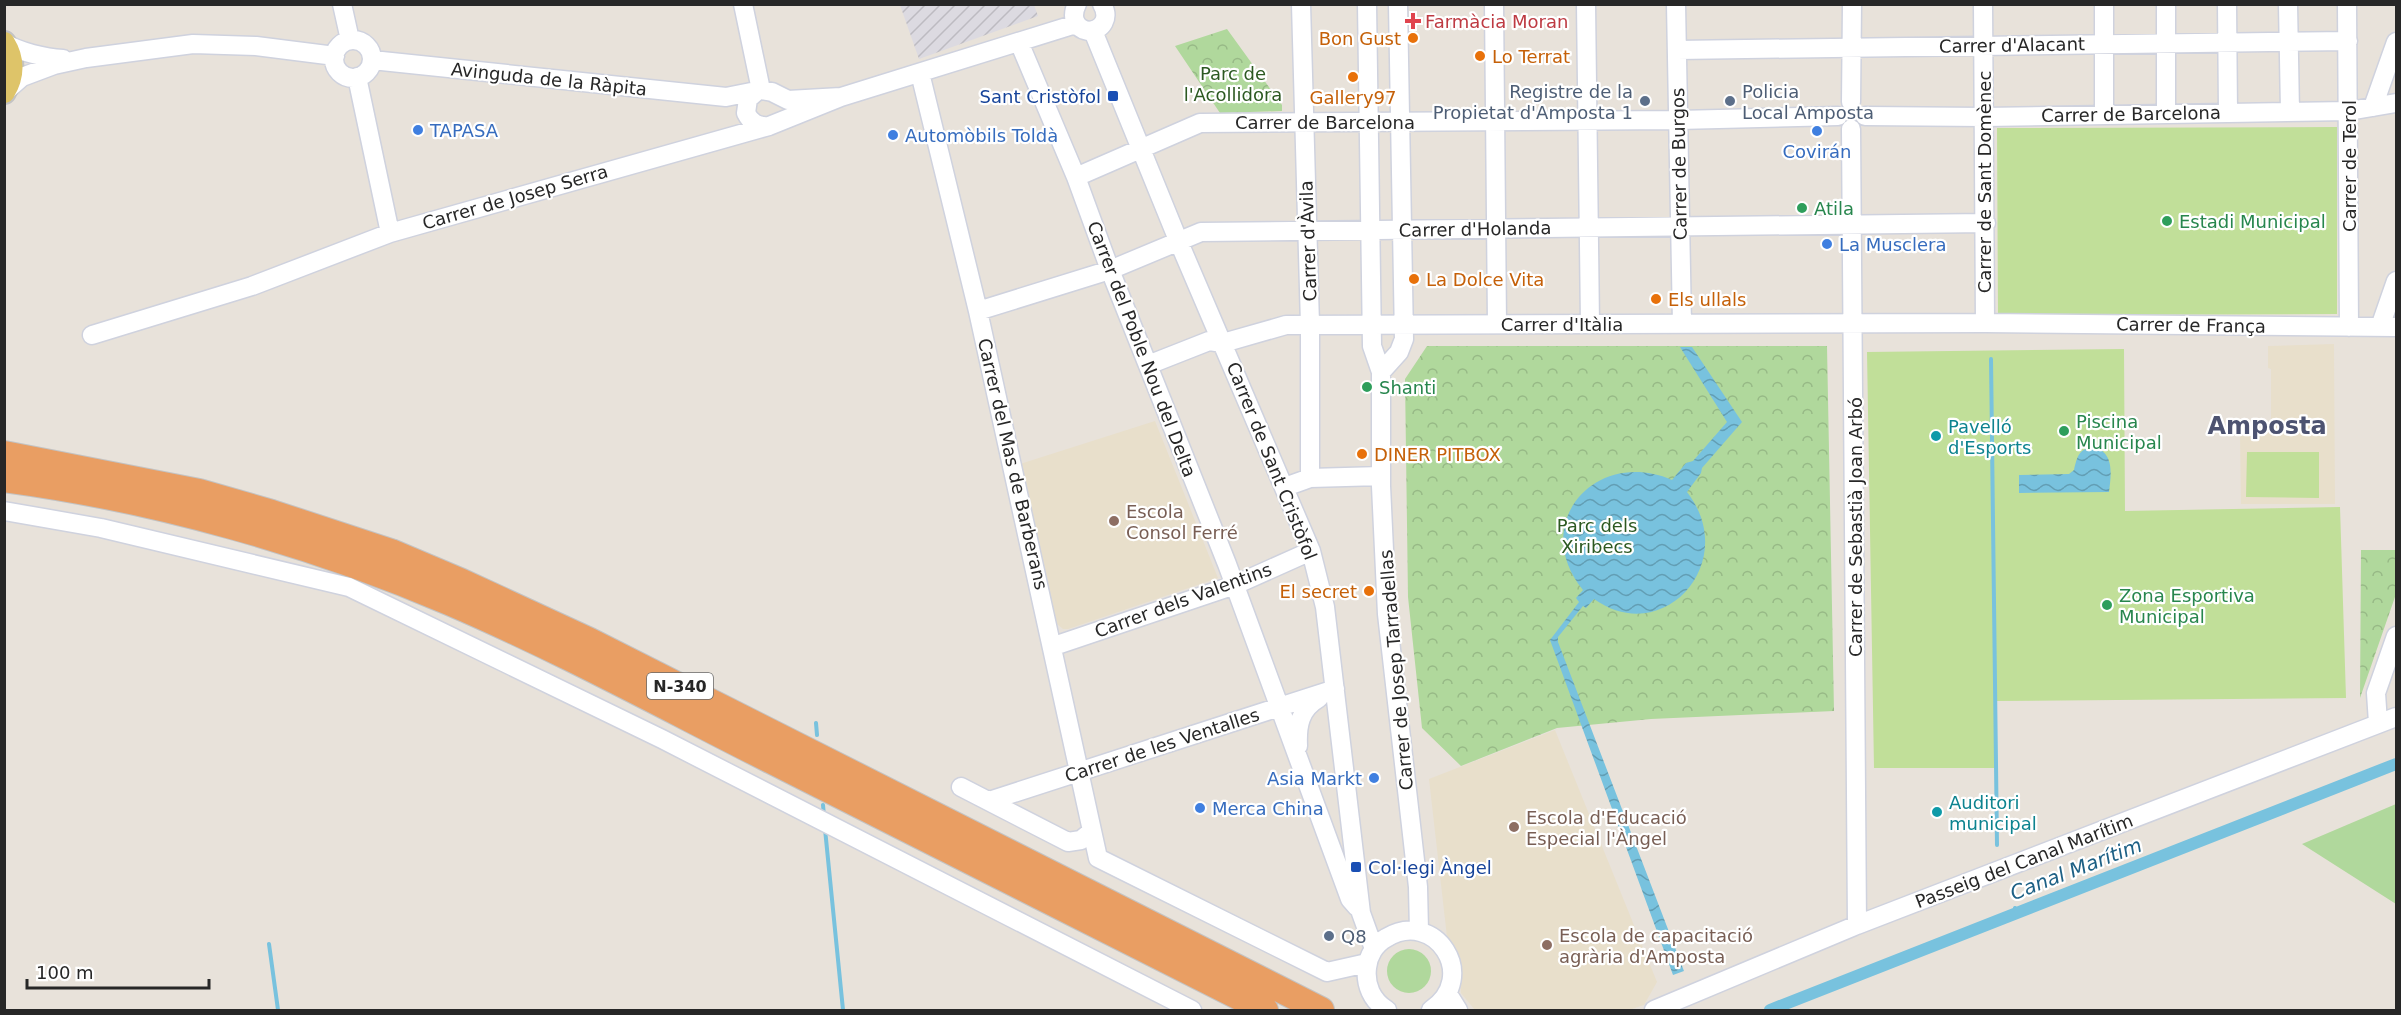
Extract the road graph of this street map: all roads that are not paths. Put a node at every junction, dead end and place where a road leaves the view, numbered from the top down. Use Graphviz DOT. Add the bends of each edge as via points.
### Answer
graph roads {
  1 [pos="342,4"];
  2 [pos="743,4"];
  3 [pos="1077,4"];
  4 [pos="1301,4"];
  5 [pos="1367,4"];
  6 [pos="1398,4"];
  7 [pos="1494,4"];
  8 [pos="1586,4"];
  9 [pos="1676,4"];
  10 [pos="1851,4"];
  11 [pos="1983,4"];
  12 [pos="2104,4"];
  13 [pos="2166,4"];
  14 [pos="2227,4"];
  15 [pos="2288,4"];
  16 [pos="2347,4"];
  17 [pos="1110,6"];
  18 [pos="1076,24"];
  19 [pos="1093,31"];
  20 [pos="350,40"];
  21 [pos="2348,41"];
  22 [pos="4,42"];
  23 [pos="1019,42"];
  24 [pos="2289,42"];
  25 [pos="2397,42"];
  26 [pos="2104,43"];
  27 [pos="2166,43"];
  28 [pos="2227,44"];
  29 [pos="1983,45"];
  30 [pos="1851,48"];
  31 [pos="1677,50"];
  32 [pos="335,56"];
  33 [pos="86,58"];
  34 [pos="372,60"];
  35 [pos="920,73"];
  36 [pos="358,81"];
  37 [pos="5,92"];
  38 [pos="765,92"];
  39 [pos="726,97"];
  40 [pos="841,97"];
  41 [pos="1851,102"];
  42 [pos="2397,103"];
  43 [pos="2373,107"];
  44 [pos="2290,111"];
  45 [pos="2349,111"];
  46 [pos="2228,113"];
  47 [pos="2166,114"];
  48 [pos="2104,115"];
  49 [pos="747,116"];
  50 [pos="1838,116"];
  51 [pos="1865,116"];
  52 [pos="1984,117"];
  53 [pos="1588,120"];
  54 [pos="1678,120"];
  55 [pos="1495,121"];
  56 [pos="1305,122"];
  57 [pos="1369,122"];
  58 [pos="1401,122"];
  59 [pos="772,124"];
  60 [pos="1851,129"];
  61 [pos="730,136"];
  62 [pos="1140,148"];
  63 [pos="1076,177"];
  64 [pos="1986,223"];
  65 [pos="1853,225"];
  66 [pos="1680,226"];
  67 [pos="1496,228"];
  68 [pos="1589,228"];
  69 [pos="1371,230"];
  70 [pos="1403,230"];
  71 [pos="1308,231"];
  72 [pos="390,233"];
  73 [pos="1178,240"];
  74 [pos="1110,270"];
  75 [pos="2397,281"];
  76 [pos="978,310"];
  77 [pos="1985,323"];
  78 [pos="1403,324"];
  79 [pos="1497,324"];
  80 [pos="1590,324"];
  81 [pos="1682,324"];
  82 [pos="1854,324"];
  83 [pos="1310,325"];
  84 [pos="1371,325"];
  85 [pos="2349,327"];
  86 [pos="2388,327"];
  87 [pos="92,335"];
  88 [pos="1223,343"];
  89 [pos="1148,365"];
  90 [pos="1381,372"];
  91 [pos="4,448"];
  92 [pos="4,454"];
  93 [pos="123,476"];
  94 [pos="1381,476"];
  95 [pos="1310,478"];
  96 [pos="4,480"];
  97 [pos="1285,487"];
  98 [pos="4,511"];
  99 [pos="1311,552"];
  100 [pos="1234,585"];
  101 [pos="2397,636"];
  102 [pos="1053,646"];
  103 [pos="1335,689"];
  104 [pos="1280,707"];
  105 [pos="2397,717"];
  106 [pos="2378,723"];
  107 [pos="1299,759"];
  108 [pos="1080,772"];
  109 [pos="961,787"];
  110 [pos="1019,791"];
  111 [pos="989,801"];
  112 [pos="1013,814"];
  113 [pos="1092,831"];
  114 [pos="1361,913"];
  115 [pos="1857,925"];
  116 [pos="1419,931"];
  117 [pos="1370,956"];
  118 [pos="1448,994"];
  119 [pos="1192,1011"];
  120 [pos="1265,1011"];
  121 [pos="1321,1011"];
  122 [pos="1388,1011"];
  123 [pos="1431,1011"];
  124 [pos="1458,1011"];
  125 [pos="1654,1011"];
  1 -- 20 [label="street"];
  2 -- 38 [label="street"];
  3 -- 18 [label="street"];
  4 -- 56 [label="street, Carrer d'Àvila"];
  5 -- 57 [label="street, Carrer de Josep Tarradellas"];
  6 -- 58 [label="street"];
  7 -- 55 [label="street"];
  8 -- 53 [label="street"];
  9 -- 31 [label="street, Carrer de Burgos"];
  10 -- 30 [label="street"];
  11 -- 29 [label="street, Carrer de Sant Domènec"];
  12 -- 26 [label="street"];
  13 -- 27 [label="street"];
  14 -- 28 [label="street"];
  15 -- 24 [label="street"];
  16 -- 21 [label="street, Carrer de Terol"];
  17 -- 19 [label="street" via="1102,26"];
  18 -- 19 [label="street"];
  18 -- 23 [label="street"];
  19 -- 62 [label="street, Carrer de Sant Cristòfol"];
  20 -- 32 [label="street"];
  20 -- 34 [label="street" via="368,47"];
  21 -- 24 [label="street, Carrer d'Alacant"];
  21 -- 45 [label="street, Carrer de Terol"];
  22 -- 33 [label="street" via="44,57"];
  22 -- 37 [label="main road" via="12,71"];
  23 -- 35 [label="street"];
  23 -- 63 [label="street, Carrer del Poble Nou del Delta"];
  24 -- 28 [label="street, Carrer d'Alacant"];
  24 -- 44 [label="street"];
  25 -- 43 [label="street"];
  26 -- 27 [label="street, Carrer d'Alacant"];
  26 -- 29 [label="street, Carrer d'Alacant"];
  26 -- 48 [label="street"];
  27 -- 28 [label="street, Carrer d'Alacant"];
  27 -- 47 [label="street"];
  28 -- 46 [label="street"];
  29 -- 30 [label="street, Carrer d'Alacant"];
  29 -- 52 [label="street, Carrer de Sant Domènec"];
  30 -- 31 [label="street, Carrer d'Alacant"];
  30 -- 41 [label="street"];
  31 -- 54 [label="street, Carrer de Burgos"];
  32 -- 33 [label="street" via="256,46 193,44"];
  32 -- 36 [label="street" via="340,72"];
  33 -- 37 [label="street" via="37,71 14,82"];
  34 -- 36 [label="street"];
  34 -- 39 [label="street, Avinguda de la Ràpita"];
  35 -- 40 [label="street"];
  35 -- 76 [label="street, Carrer del Mas de Barberans"];
  36 -- 72 [label="street"];
  38 -- 39 [label="street, Avinguda de la Ràpita"];
  38 -- 40 [label="street, Avinguda de la Ràpita" via="788,100"];
  38 -- 49 [label="street" via="747,102"];
  38 -- 59 [label="street" via="782,110"];
  39 -- 49 [label="street"];
  40 -- 59 [label="street, Carrer de Josep Serra"];
  41 -- 50 [label="street" via="1841,107"];
  41 -- 51 [label="street" via="1860,105"];
  42 -- 43 [label="street, Carrer de Barcelona"];
  43 -- 45 [label="street, Carrer de Barcelona"];
  44 -- 45 [label="street, Carrer de Barcelona"];
  44 -- 46 [label="street, Carrer de Barcelona"];
  45 -- 85 [label="street, Carrer de Terol"];
  46 -- 47 [label="street, Carrer de Barcelona"];
  47 -- 48 [label="street, Carrer de Barcelona"];
  48 -- 52 [label="street, Carrer de Barcelona"];
  49 -- 59 [label="street" via="758,125"];
  49 -- 61 [label="street"];
  50 -- 54 [label="street, Carrer de Barcelona"];
  50 -- 60 [label="street" via="1841,125"];
  51 -- 52 [label="street, Carrer de Barcelona"];
  51 -- 60 [label="street" via="1861,125"];
  52 -- 64 [label="street, Carrer de Sant Domènec"];
  53 -- 54 [label="street, Carrer de Barcelona"];
  53 -- 55 [label="street, Carrer de Barcelona"];
  53 -- 68 [label="street"];
  54 -- 66 [label="street, Carrer de Burgos"];
  55 -- 58 [label="street, Carrer de Barcelona"];
  55 -- 67 [label="street"];
  56 -- 57 [label="street, Carrer de Barcelona"];
  56 -- 62 [label="street, Carrer de Barcelona" via="1200,123"];
  56 -- 71 [label="street, Carrer d'Àvila"];
  57 -- 58 [label="street, Carrer de Barcelona"];
  57 -- 69 [label="street, Carrer de Josep Tarradellas"];
  58 -- 70 [label="street"];
  59 -- 61 [label="street, Carrer de Josep Serra"];
  60 -- 65 [label="street, Carrer de Sebastià Joan Arbó"];
  61 -- 72 [label="street, Carrer de Josep Serra"];
  62 -- 63 [label="street, Carrer de Barcelona"];
  62 -- 73 [label="street, Carrer de Sant Cristòfol"];
  63 -- 74 [label="street, Carrer del Poble Nou del Delta"];
  64 -- 65 [label="street, Carrer d'Holanda"];
  64 -- 77 [label="street, Carrer de Sant Domènec"];
  65 -- 66 [label="street, Carrer d'Holanda"];
  65 -- 82 [label="street, Carrer de Sebastià Joan Arbó"];
  66 -- 68 [label="street, Carrer d'Holanda"];
  66 -- 81 [label="street, Carrer de Burgos"];
  67 -- 68 [label="street, Carrer d'Holanda"];
  67 -- 70 [label="street, Carrer d'Holanda"];
  67 -- 79 [label="street"];
  68 -- 80 [label="street"];
  69 -- 70 [label="street, Carrer d'Holanda"];
  69 -- 71 [label="street, Carrer d'Holanda"];
  69 -- 84 [label="street, Carrer de Josep Tarradellas"];
  70 -- 78 [label="street"];
  71 -- 73 [label="street, Carrer d'Holanda" via="1201,232"];
  71 -- 83 [label="street, Carrer d'Àvila"];
  72 -- 87 [label="street, Carrer de Josep Serra" via="252,286"];
  73 -- 74 [label="street, Carrer d'Holanda"];
  73 -- 88 [label="street, Carrer de Sant Cristòfol"];
  74 -- 76 [label="street, Carrer d'Holanda"];
  74 -- 89 [label="street, Carrer del Poble Nou del Delta"];
  75 -- 86 [label="street"];
  76 -- 102 [label="street, Carrer del Mas de Barberans"];
  77 -- 82 [label="street, Carrer d'Itàlia"];
  77 -- 85 [label="street, Carrer de França"];
  78 -- 79 [label="street, Carrer d'Itàlia"];
  78 -- 84 [label="street, Carrer d'Itàlia"];
  78 -- 90 [label="street" via="1404,339 1399,351"];
  79 -- 80 [label="street, Carrer d'Itàlia"];
  80 -- 81 [label="street, Carrer d'Itàlia"];
  81 -- 82 [label="street, Carrer d'Itàlia"];
  82 -- 115 [label="street, Carrer de Sebastià Joan Arbó"];
  83 -- 84 [label="street, Carrer d'Itàlia"];
  83 -- 88 [label="street, Carrer d'Itàlia" via="1286,325"];
  83 -- 95 [label="street, Carrer d'Àvila"];
  84 -- 90 [label="street, Carrer de Josep Tarradellas" via="1372,346"];
  85 -- 86 [label="street, Carrer de França"];
  88 -- 89 [label="street, Carrer d'Itàlia" via="1209,341"];
  88 -- 97 [label="street, Carrer de Sant Cristòfol"];
  89 -- 100 [label="street, Carrer del Poble Nou del Delta"];
  90 -- 94 [label="street, Carrer de Josep Tarradellas"];
  91 -- 93 [label="highway"];
  92 -- 93 [label="highway, N-340"];
  93 -- 121 [label="highway, N-340" via="198,492 391,552 518,606"];
  94 -- 95 [label="street"];
  94 -- 116 [label="street, Carrer de Josep Tarradellas" via="1387,614 1419,887"];
  95 -- 97 [label="street"];
  96 -- 120 [label="highway, N-340" via="117,499 202,519 382,575 449,602 575,661"];
  97 -- 99 [label="street, Carrer de Sant Cristòfol"];
  98 -- 119 [label="street" via="101,528 349,587 662,739"];
  99 -- 100 [label="street, Carrer dels Valentins"];
  99 -- 103 [label="street, Carrer de Sant Cristòfol" via="1325,607"];
  100 -- 102 [label="street, Carrer dels Valentins"];
  100 -- 104 [label="street, Carrer del Poble Nou del Delta"];
  101 -- 106 [label="street" via="2376,693"];
  102 -- 108 [label="street, Carrer del Mas de Barberans"];
  103 -- 104 [label="street, Carrer de les Ventalles"];
  103 -- 107 [label="street, Carrer del Poble Nou del Delta" via="1303,711 1297,728"];
  103 -- 114 [label="street, Carrer de Sant Cristòfol"];
  104 -- 107 [label="street, Carrer del Poble Nou del Delta"];
  104 -- 108 [label="street, Carrer de les Ventalles"];
  105 -- 106 [label="street, Passeig del Canal Marítim"];
  106 -- 115 [label="street, Passeig del Canal Marítim"];
  107 -- 114 [label="street, Carrer del Poble Nou del Delta" via="1350,899"];
  108 -- 110 [label="street, Carrer de les Ventalles"];
  108 -- 113 [label="street, Carrer del Mas de Barberans"];
  109 -- 111 [label="street"];
  110 -- 111 [label="street, Carrer de les Ventalles"];
  110 -- 112 [label="street"];
  111 -- 112 [label="street"];
  112 -- 113 [label="street" via="1068,842 1081,840"];
  113 -- 117 [label="street, Carrer del Mas de Barberans" via="1098,858 1327,972"];
  114 -- 117 [label="street, Carrer de Sant Cristòfol"];
  115 -- 125 [label="street, Passeig del Canal Marítim"];
  116 -- 117 [label="street" via="1394,933 1382,940"];
  116 -- 118 [label="street" via="1442,944 1449,956 1452,981"];
  117 -- 122 [label="street, Carrer de Sant Cristòfol" via="1368,987 1373,998"];
  118 -- 123 [label="street"];
  118 -- 124 [label="street"];
}
